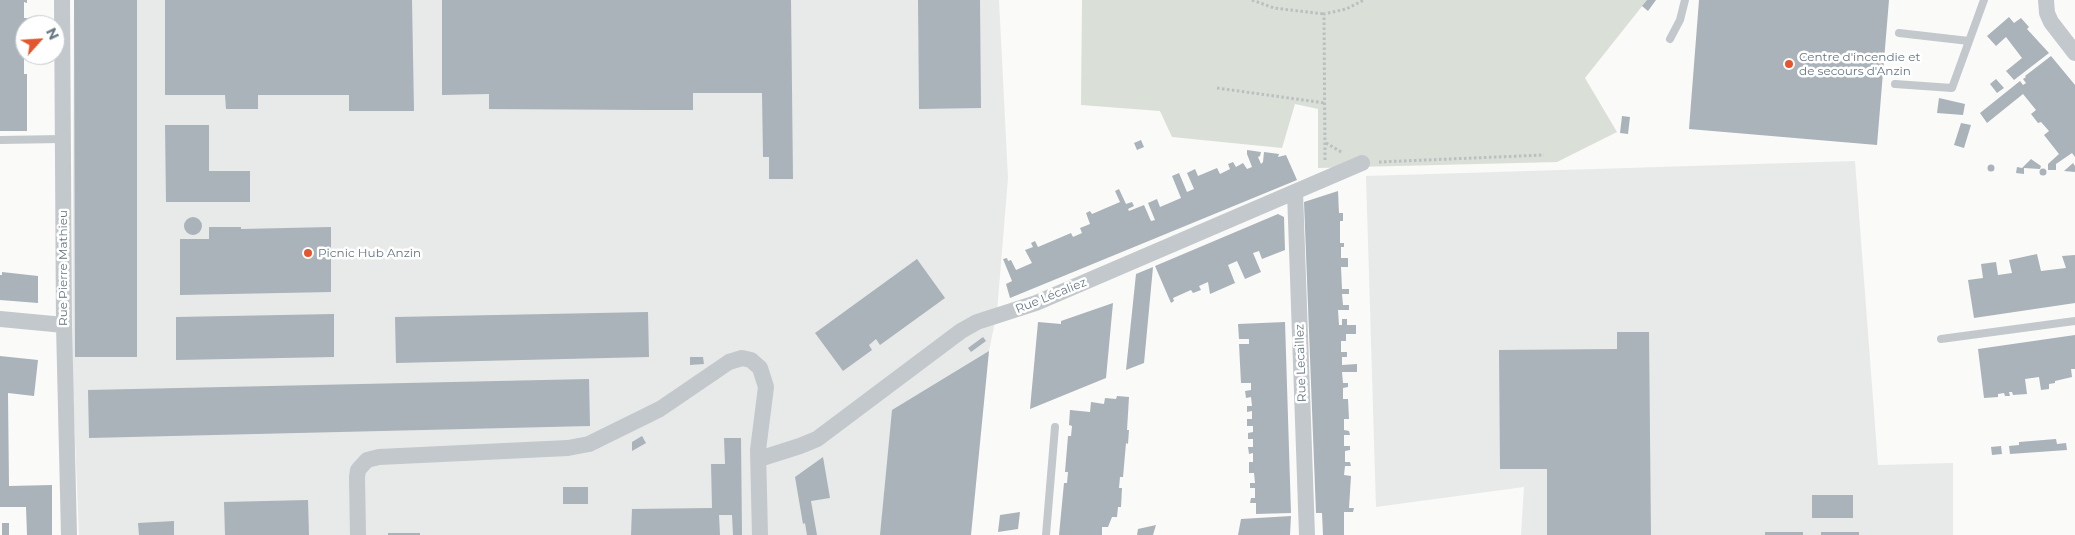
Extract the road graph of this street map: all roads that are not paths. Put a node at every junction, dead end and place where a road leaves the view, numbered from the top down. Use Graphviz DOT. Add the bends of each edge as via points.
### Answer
graph roads {
  1 [pos="62,0"];
  2 [pos="1685,0"];
  3 [pos="1984,0"];
  4 [pos="2046,0"];
  5 [pos="1899,33"];
  6 [pos="1670,39"];
  7 [pos="1969,41"];
  8 [pos="2075,53"];
  9 [pos="1895,84"];
  10 [pos="0,140"];
  11 [pos="62,140"];
  12 [pos="1362,163"];
  13 [pos="1294,192"];
  14 [pos="0,319"];
  15 [pos="2075,321"];
  16 [pos="64,325"];
  17 [pos="1941,339"];
  18 [pos="1055,427"];
  19 [pos="759,459"];
  20 [pos="69,535"];
  21 [pos="358,535"];
  22 [pos="760,535"];
  23 [pos="1046,535"];
  24 [pos="1307,535"];
  1 -- 11 [label="street, Rue Pierre Mathieu"];
  2 -- 6 [label="lane" via="1680,20"];
  3 -- 7 [label="lane"];
  4 -- 8 [label="street" via="2051,22"];
  5 -- 7 [label="lane"];
  7 -- 9 [label="lane" via="1952,88"];
  10 -- 11 [label="lane"];
  11 -- 16 [label="street, Rue Pierre Mathieu"];
  12 -- 13 [label="street, Rue Lécaliez"];
  13 -- 19 [label="street, Rue Lécaliez" via="1036,303 977,322 817,439"];
  13 -- 24 [label="street, Rue Lecaillez"];
  14 -- 16 [label="street"];
  15 -- 17 [label="lane"];
  16 -- 20 [label="street, Rue Pierre Mathieu"];
  18 -- 23 [label="lane"];
  19 -- 21 [label="street" via="765,380 756,363 746,358 736,359 660,409 589,444 568,448 379,456 367,460 358,470 357,477"];
  19 -- 22 [label="street"];
}
